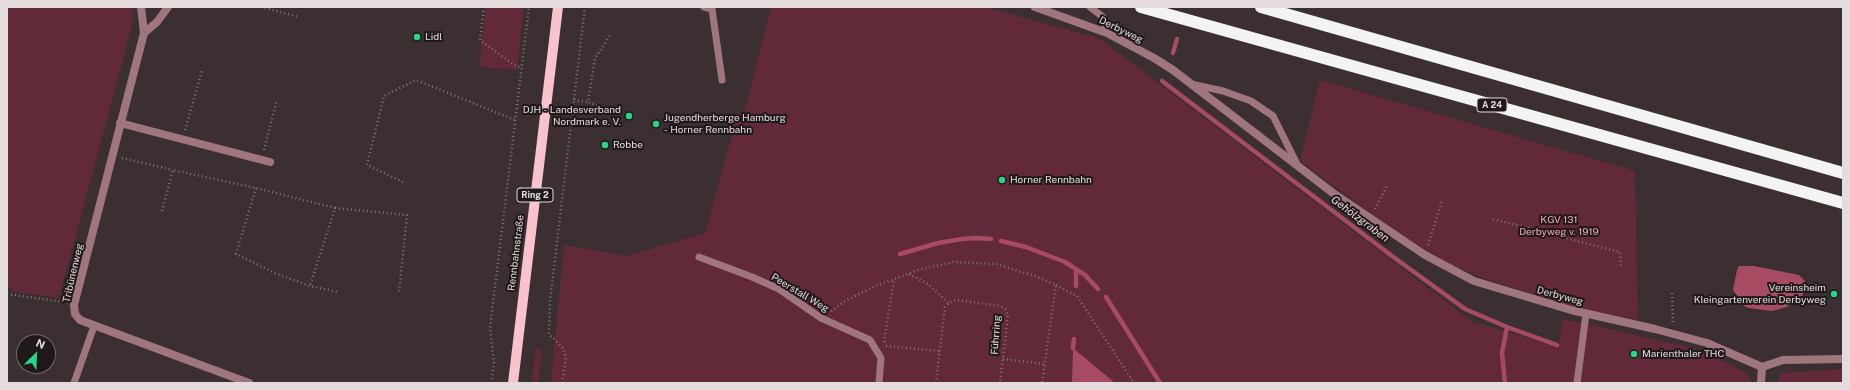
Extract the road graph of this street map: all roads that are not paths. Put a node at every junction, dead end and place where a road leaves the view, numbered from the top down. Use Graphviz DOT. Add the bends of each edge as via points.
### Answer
graph roads {
  1 [pos="141,7"];
  2 [pos="168,7"];
  3 [pos="558,7"];
  4 [pos="704,7"];
  5 [pos="1035,7"];
  6 [pos="1090,7"];
  7 [pos="1141,7"];
  8 [pos="1261,7"];
  9 [pos="1107,32"];
  10 [pos="144,33"];
  11 [pos="722,80"];
  12 [pos="1191,84"];
  13 [pos="120,123"];
  14 [pos="266,161"];
  15 [pos="1299,167"];
  16 [pos="1843,173"];
  17 [pos="1843,203"];
  18 [pos="698,258"];
  19 [pos="1586,314"];
  20 [pos="94,326"];
  21 [pos="1843,359"];
  22 [pos="1762,367"];
  23 [pos="74,383"];
  24 [pos="249,383"];
  25 [pos="513,383"];
  26 [pos="879,383"];
  27 [pos="1577,383"];
  28 [pos="1761,383"];
  1 -- 10 [label="street, Tribünenweg"];
  2 -- 10 [label="street" via="157,22"];
  3 -- 25 [label="main road, Rennbahnstraße / Ring 2"];
  4 -- 11 [label="lane" via="712,9"];
  5 -- 9 [label="street, Derbyweg"];
  6 -- 9 [label="lane" via="1103,17"];
  7 -- 17 [label="highway, A 24"];
  8 -- 16 [label="highway"];
  9 -- 12 [label="street, Derbyweg" via="1154,58"];
  10 -- 13 [label="street, Tribünenweg"];
  12 -- 15 [label="street, Derbyweg"];
  12 -- 15 [label="lane, Derbyweg" via="1251,100 1273,116"];
  13 -- 14 [label="street"];
  13 -- 20 [label="street, Tribünenweg" via="74,304 75,314 80,320"];
  15 -- 19 [label="street, Derbyweg" via="1425,255 1474,281"];
  18 -- 26 [label="lane, Peerstall Weg" via="779,289 821,318 870,340 881,358"];
  19 -- 22 [label="street, Derbyweg" via="1707,343"];
  19 -- 27 [label="lane"];
  20 -- 23 [label="lane"];
  20 -- 24 [label="street, Tribünenweg"];
  21 -- 22 [label="street" via="1783,360"];
  22 -- 28 [label="street"];
}
